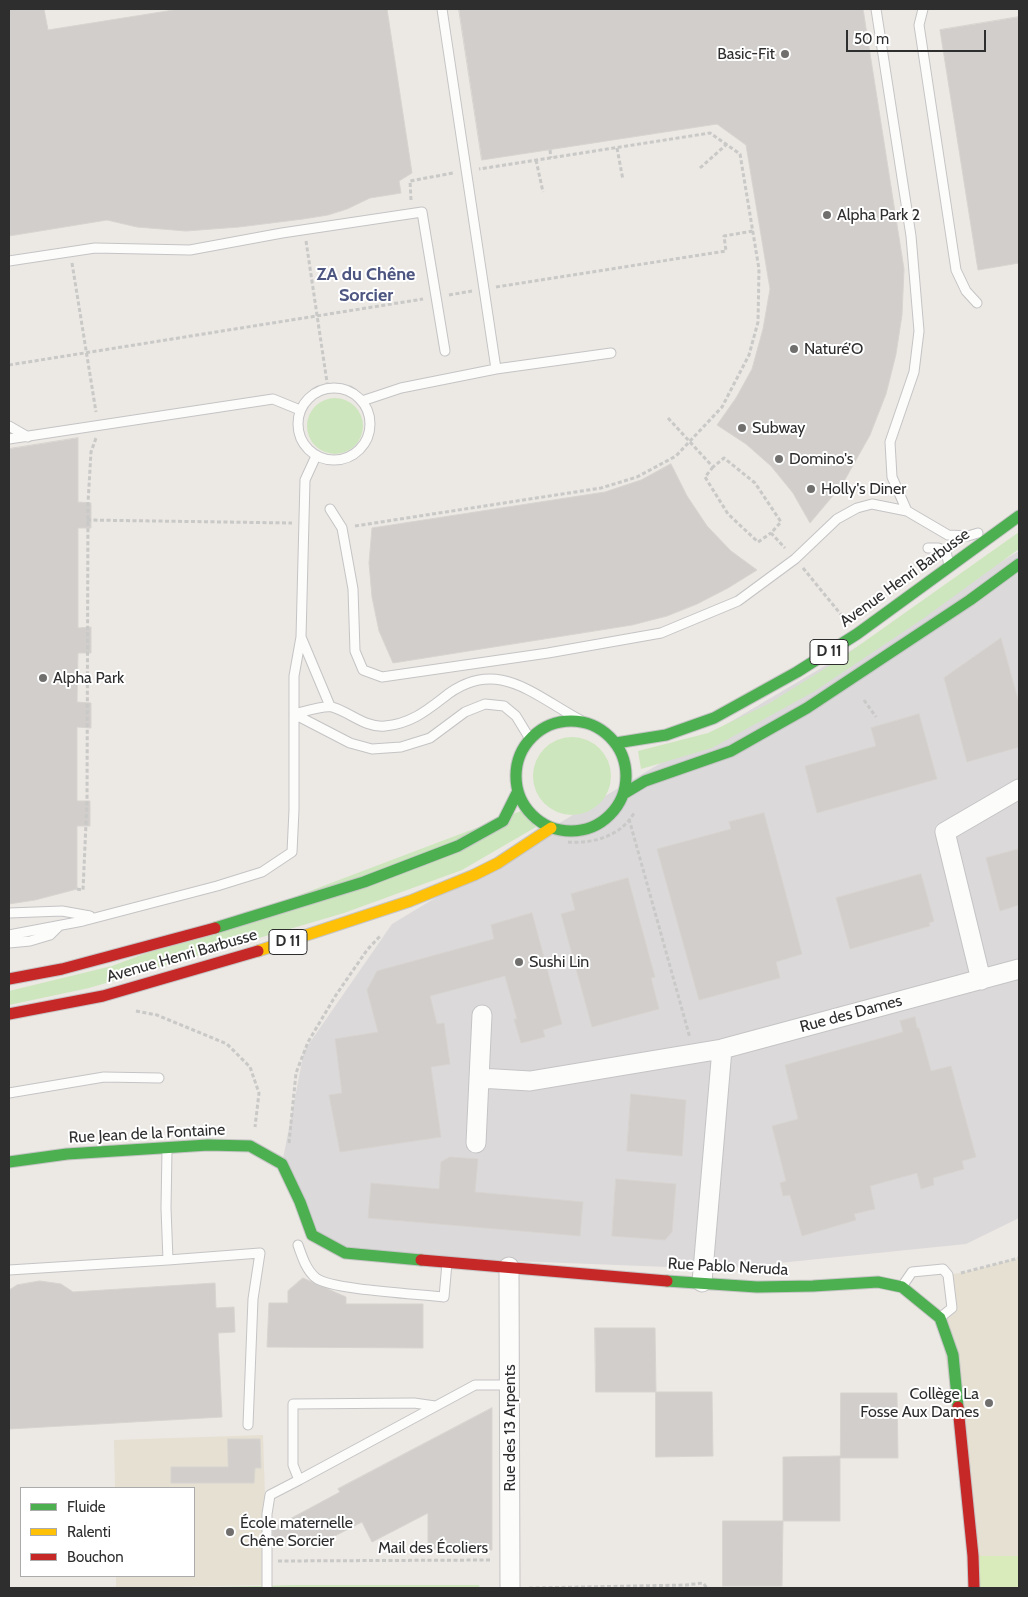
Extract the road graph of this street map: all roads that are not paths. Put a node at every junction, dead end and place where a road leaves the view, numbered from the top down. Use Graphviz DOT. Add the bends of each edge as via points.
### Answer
graph roads {
  1 [pos="442,9"];
  2 [pos="876,9"];
  3 [pos="923,9"];
  4 [pos="9,261"];
  5 [pos="977,303"];
  6 [pos="445,351"];
  7 [pos="611,353"];
  8 [pos="496,369"];
  9 [pos="362,401"];
  10 [pos="300,410"];
  11 [pos="9,426"];
  12 [pos="28,436"];
  13 [pos="9,439"];
  14 [pos="316,456"];
  15 [pos="330,509"];
  16 [pos="907,511"];
  17 [pos="1019,516"];
  18 [pos="983,529"];
  19 [pos="948,535"];
  20 [pos="1019,564"];
  21 [pos="947,567"];
  22 [pos="301,637"];
  23 [pos="330,706"];
  24 [pos="294,714"];
  25 [pos="584,722"];
  26 [pos="530,739"];
  27 [pos="616,743"];
  28 [pos="1019,789"];
  29 [pos="518,791"];
  30 [pos="625,793"];
  31 [pos="551,828"];
  32 [pos="9,913"];
  33 [pos="90,916"];
  34 [pos="59,926"];
  35 [pos="9,935"];
  36 [pos="9,943"];
  37 [pos="1019,969"];
  38 [pos="9,979"];
  39 [pos="981,980"];
  40 [pos="9,1014"];
  41 [pos="482,1015"];
  42 [pos="722,1049"];
  43 [pos="159,1078"];
  44 [pos="479,1078"];
  45 [pos="9,1093"];
  46 [pos="476,1143"];
  47 [pos="167,1147"];
  48 [pos="9,1162"];
  49 [pos="282,1164"];
  50 [pos="298,1244"];
  51 [pos="168,1260"];
  52 [pos="447,1263"];
  53 [pos="509,1267"];
  54 [pos="9,1270"];
  55 [pos="702,1282"];
  56 [pos="902,1287"];
  57 [pos="940,1318"];
  58 [pos="510,1385"];
  59 [pos="435,1406"];
  60 [pos="248,1425"];
  61 [pos="298,1480"];
  62 [pos="267,1588"];
  63 [pos="510,1588"];
  64 [pos="974,1588"];
  1 -- 8 [label="lane"];
  2 -- 16 [label="lane" via="917,289 919,330 914,372 890,442 892,477"];
  3 -- 5 [label="lane" via="919,25 956,270 966,292"];
  4 -- 6 [label="lane" via="95,248 190,250 422,212"];
  7 -- 8 [label="lane"];
  8 -- 9 [label="lane" via="401,388"];
  9 -- 10 [label="lane" via="348,391 328,389 310,397"];
  9 -- 14 [label="lane" via="370,422 365,443 358,452 337,460"];
  10 -- 12 [label="lane" via="273,398"];
  10 -- 14 [label="lane" via="298,431 301,441"];
  11 -- 12 [label="lane"];
  12 -- 13 [label="lane"];
  14 -- 22 [label="lane" via="305,480"];
  15 -- 16 [label="lane" via="342,528 353,588 356,651 363,670 382,678 661,633 738,601 795,559 837,519 857,508 872,504"];
  16 -- 19 [label="lane"];
  17 -- 21 [label="main road, Avenue Henri Barbusse / D 11"];
  18 -- 19 [label="lane" via="968,536"];
  19 -- 21 [label="lane" via="928,548 946,551"];
  20 -- 30 [label="main road, D 11" via="807,708 731,751 645,781"];
  21 -- 27 [label="main road, Avenue Henri Barbusse / D 11" via="857,634 798,672 714,718 666,735"];
  22 -- 23 [label="lane"];
  22 -- 24 [label="lane" via="294,676"];
  23 -- 24 [label="lane"];
  23 -- 25 [label="lane" via="362,722 383,726 405,723 424,713 454,688 482,679 507,680"];
  24 -- 26 [label="lane" via="350,743 372,749 430,738 465,712 485,704 504,706 516,716"];
  24 -- 34 [label="lane" via="292,852 262,872"];
  25 -- 26 [label="main road" via="555,723"];
  25 -- 27 [label="main road" via="602,730"];
  26 -- 29 [label="main road" via="520,755 516,773"];
  27 -- 30 [label="main road" via="627,771"];
  28 -- 39 [label="street" via="945,832"];
  29 -- 31 [label="main road" via="530,813"];
  29 -- 38 [label="main road, Avenue Henri Barbusse / D 11" via="503,821 458,846 364,882 207,931 62,969"];
  30 -- 31 [label="main road" via="611,814 598,824 567,832"];
  31 -- 40 [label="main road, Avenue Henri Barbusse / D 11" via="474,876 410,901 300,938 103,996"];
  32 -- 33 [label="lane" via="62,911"];
  34 -- 35 [label="lane"];
  34 -- 36 [label="lane" via="50,935"];
  37 -- 39 [label="street, Rue des Dames"];
  39 -- 42 [label="street, Rue des Dames"];
  41 -- 44 [label="street"];
  42 -- 44 [label="street, Rue des Dames" via="530,1081"];
  42 -- 55 [label="street"];
  43 -- 45 [label="lane" via="104,1077"];
  44 -- 46 [label="street"];
  47 -- 48 [label="main road, Rue Jean de la Fontaine"];
  47 -- 49 [label="main road, Rue Jean de la Fontaine" via="250,1146"];
  47 -- 51 [label="lane"];
  49 -- 52 [label="main road, Rue Pablo Neruda" via="312,1235 345,1254"];
  50 -- 52 [label="lane" via="308,1269 317,1279 347,1287 444,1296"];
  51 -- 54 [label="lane"];
  51 -- 60 [label="lane" via="260,1253 252,1299"];
  52 -- 53 [label="main road, Rue Pablo Neruda"];
  53 -- 55 [label="main road, Rue Pablo Neruda"];
  53 -- 58 [label="street, Rue des 13 Arpents"];
  55 -- 56 [label="main road, Rue Pablo Neruda" via="756,1287 878,1282"];
  56 -- 57 [label="main road, Rue Pablo Neruda"];
  56 -- 57 [label="lane" via="912,1272 943,1269 948,1275 952,1308"];
  57 -- 64 [label="main road, Rue Pablo Neruda" via="953,1355"];
  58 -- 59 [label="lane" via="475,1385"];
  58 -- 63 [label="street, Rue des 13 Arpents"];
  59 -- 61 [label="lane"];
  59 -- 61 [label="lane" via="414,1403 293,1404 292,1466"];
  61 -- 62 [label="lane" via="270,1495"];
}
